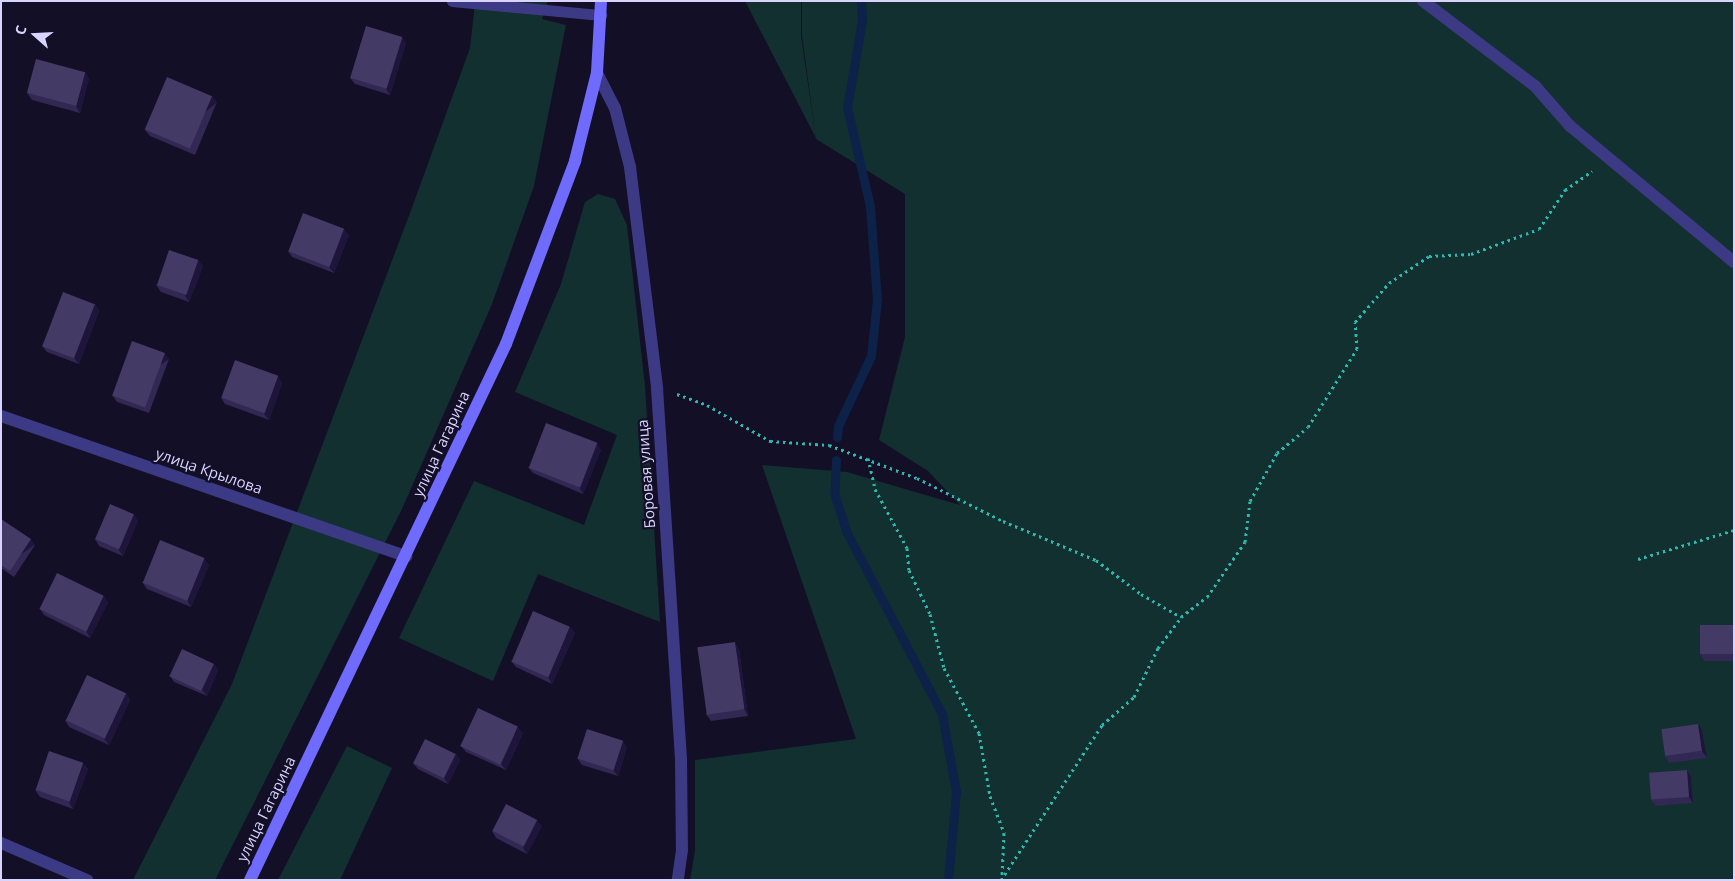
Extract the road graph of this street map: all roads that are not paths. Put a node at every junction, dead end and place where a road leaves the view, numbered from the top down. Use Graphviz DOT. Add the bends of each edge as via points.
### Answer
graph roads {
  1 [pos="452,1"];
  2 [pos="601,1"];
  3 [pos="1423,1"];
  4 [pos="601,15"];
  5 [pos="597,73"];
  6 [pos="1734,262"];
  7 [pos="1,416"];
  8 [pos="406,556"];
  9 [pos="1,843"];
  10 [pos="87,880"];
  11 [pos="250,880"];
  12 [pos="678,880"];
  1 -- 4 [label="lane"];
  2 -- 4 [label="main road, улица Гагарина"];
  3 -- 6 [label="street" via="1535,86 1570,126"];
  4 -- 5 [label="main road, улица Гагарина"];
  5 -- 8 [label="main road, улица Гагарина" via="575,161 534,276 506,344"];
  5 -- 12 [label="street, Боровая улица" via="614,108 630,167 657,388 681,759 682,850"];
  7 -- 8 [label="street, улица Крылова"];
  8 -- 11 [label="main road, улица Гагарина"];
  9 -- 10 [label="street"];
}
